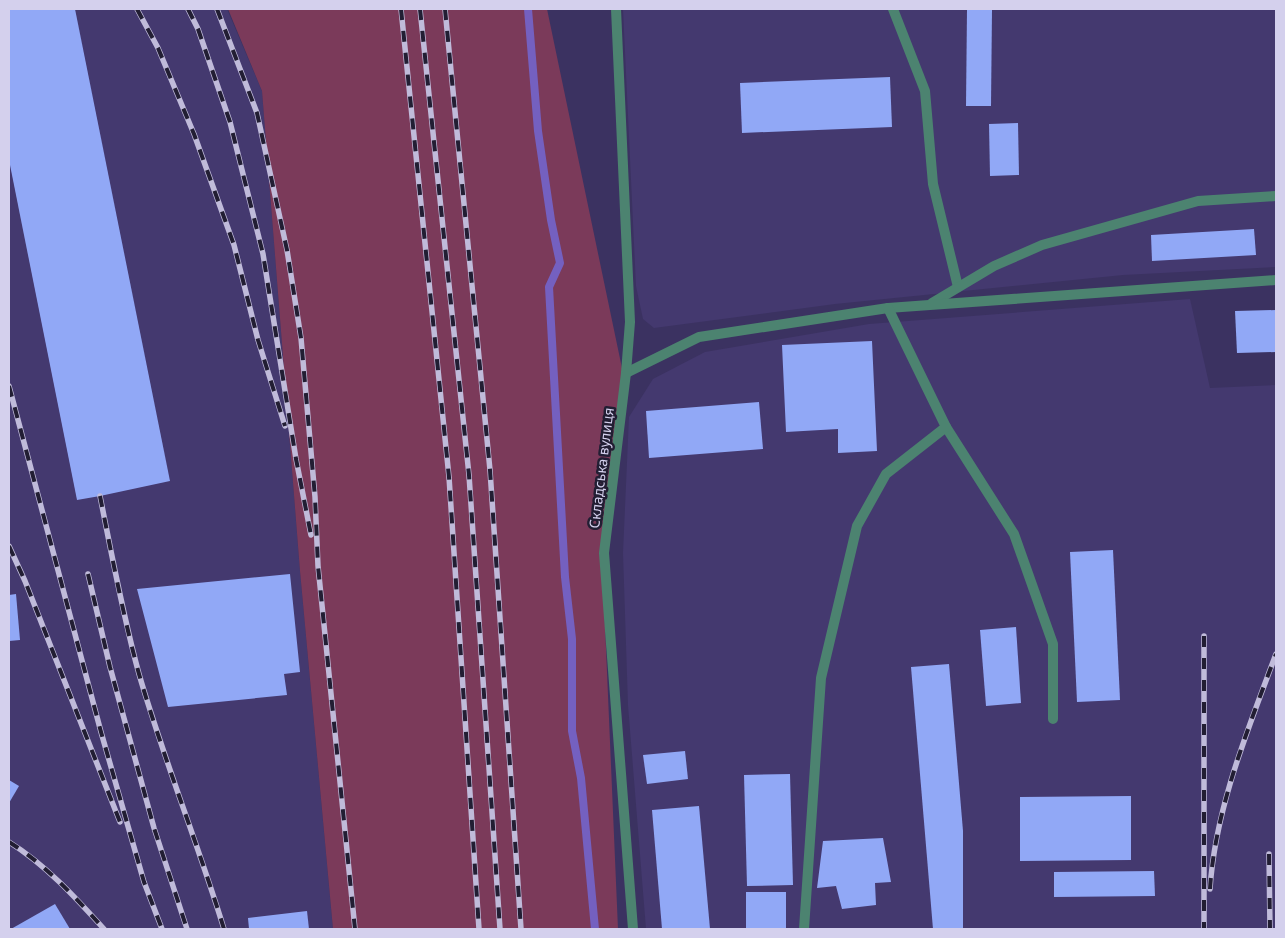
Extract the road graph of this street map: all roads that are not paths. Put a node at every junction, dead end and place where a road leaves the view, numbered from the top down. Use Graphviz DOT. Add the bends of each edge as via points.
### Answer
graph roads {
  1 [pos="616,9"];
  2 [pos="893,9"];
  3 [pos="1276,196"];
  4 [pos="1276,280"];
  5 [pos="958,287"];
  6 [pos="929,305"];
  7 [pos="888,308"];
  8 [pos="626,373"];
  9 [pos="946,427"];
  10 [pos="1053,720"];
  11 [pos="633,929"];
  12 [pos="804,929"];
  1 -- 8 [label="street, Складська вулиця" via="630,322"];
  2 -- 5 [label="street" via="924,91 933,184"];
  3 -- 5 [label="street" via="1198,201 1042,245 994,266"];
  4 -- 6 [label="street"];
  5 -- 6 [label="street"];
  6 -- 7 [label="street"];
  7 -- 8 [label="street" via="699,337"];
  7 -- 9 [label="street"];
  8 -- 11 [label="street, Складська вулиця" via="604,554"];
  9 -- 10 [label="street" via="1014,534 1053,644"];
  9 -- 12 [label="street" via="886,474 856,526 821,678"];
}
